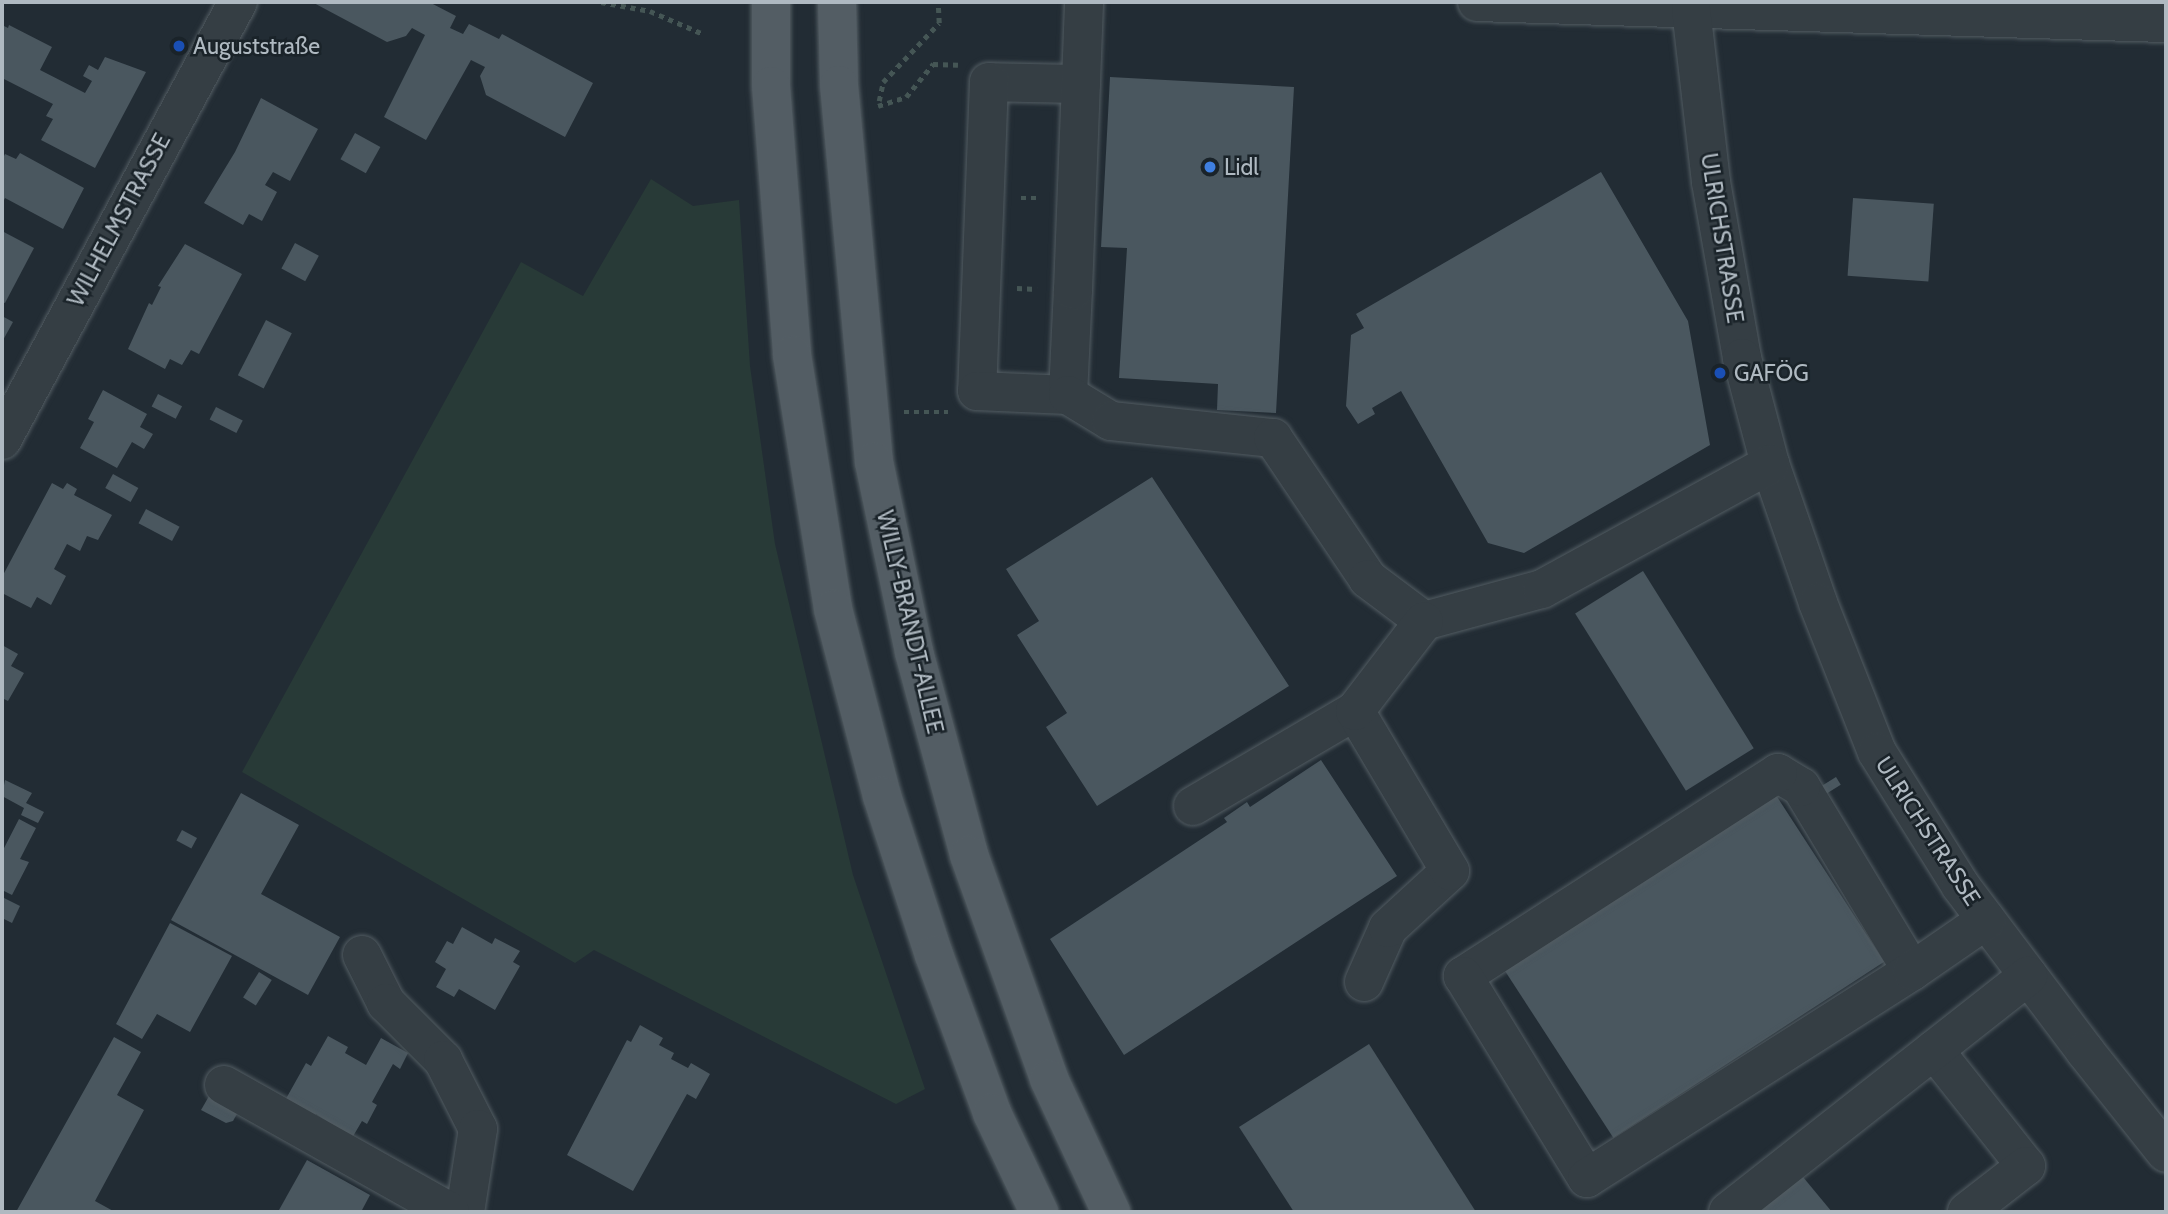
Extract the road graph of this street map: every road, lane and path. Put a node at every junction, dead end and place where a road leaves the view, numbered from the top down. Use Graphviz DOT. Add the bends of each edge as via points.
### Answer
graph roads {
  1 [pos="238,2"];
  2 [pos="601,2"];
  3 [pos="771,2"];
  4 [pos="837,2"];
  5 [pos="938,2"];
  6 [pos="1084,2"];
  7 [pos="1477,2"];
  8 [pos="1690,9"];
  9 [pos="2091,10"];
  10 [pos="2166,23"];
  11 [pos="701,33"];
  12 [pos="989,82"];
  13 [pos="1081,84"];
  14 [pos="878,106"];
  15 [pos="878,120"];
  16 [pos="985,196"];
  17 [pos="1076,200"];
  18 [pos="981,286"];
  19 [pos="1073,290"];
  20 [pos="977,391"];
  21 [pos="1068,395"];
  22 [pos="898,412"];
  23 [pos="2,440"];
  24 [pos="1770,464"];
  25 [pos="1424,621"];
  26 [pos="1355,711"];
  27 [pos="1193,806"];
  28 [pos="1986,920"];
  29 [pos="362,955"];
  30 [pos="1912,971"];
  31 [pos="2028,976"];
  32 [pos="1364,982"];
  33 [pos="1934,1050"];
  34 [pos="223,1085"];
  35 [pos="2166,1153"];
  36 [pos="450,1212"];
  37 [pos="465,1212"];
  38 [pos="1039,1212"];
  39 [pos="1111,1212"];
  40 [pos="1728,1212"];
  41 [pos="1968,1212"];
  1 -- 23 [label="street, WILHELMSTRASSE"];
  2 -- 11 [label="path" via="650,11"];
  3 -- 38 [label="main road" via="771,86 792,355 833,609 881,796 934,955 992,1113"];
  4 -- 39 [label="main road, WILLY-BRANDT-ALLEE" via="839,85 874,462 914,652 969,855 1049,1079"];
  5 -- 14 [label="path" via="940,23 883,82"];
  6 -- 13 [label="street"];
  7 -- 8 [label="street"];
  8 -- 9 [label="street"];
  8 -- 24 [label="street, ULRICHSTRASSE" via="1713,195 1742,358"];
  9 -- 10 [label="street"];
  12 -- 13 [label="street"];
  12 -- 14 [label="path" via="964,65 933,64 906,97"];
  12 -- 16 [label="street"];
  13 -- 17 [label="street"];
  14 -- 15 [label="path"];
  16 -- 17 [label="path"];
  16 -- 18 [label="street"];
  17 -- 19 [label="street"];
  18 -- 19 [label="path"];
  18 -- 20 [label="street"];
  19 -- 21 [label="street"];
  20 -- 21 [label="street"];
  20 -- 22 [label="path" via="949,412"];
  21 -- 25 [label="street" via="1111,421 1273,438 1368,579"];
  24 -- 25 [label="street" via="1542,589"];
  24 -- 28 [label="street, ULRICHSTRASSE" via="1877,752"];
  25 -- 26 [label="street"];
  26 -- 27 [label="street"];
  26 -- 32 [label="street" via="1450,871 1388,928"];
  28 -- 30 [label="street"];
  28 -- 31 [label="street, ULRICHSTRASSE"];
  29 -- 37 [label="street" via="386,1003 443,1060 478,1129"];
  30 -- 30 [label="street" via="1801,787 1778,773 1463,976 1587,1178"];
  31 -- 33 [label="street"];
  31 -- 35 [label="street, ULRICHSTRASSE"];
  33 -- 40 [label="street"];
  33 -- 41 [label="street" via="2026,1166"];
  34 -- 36 [label="street"];
}
